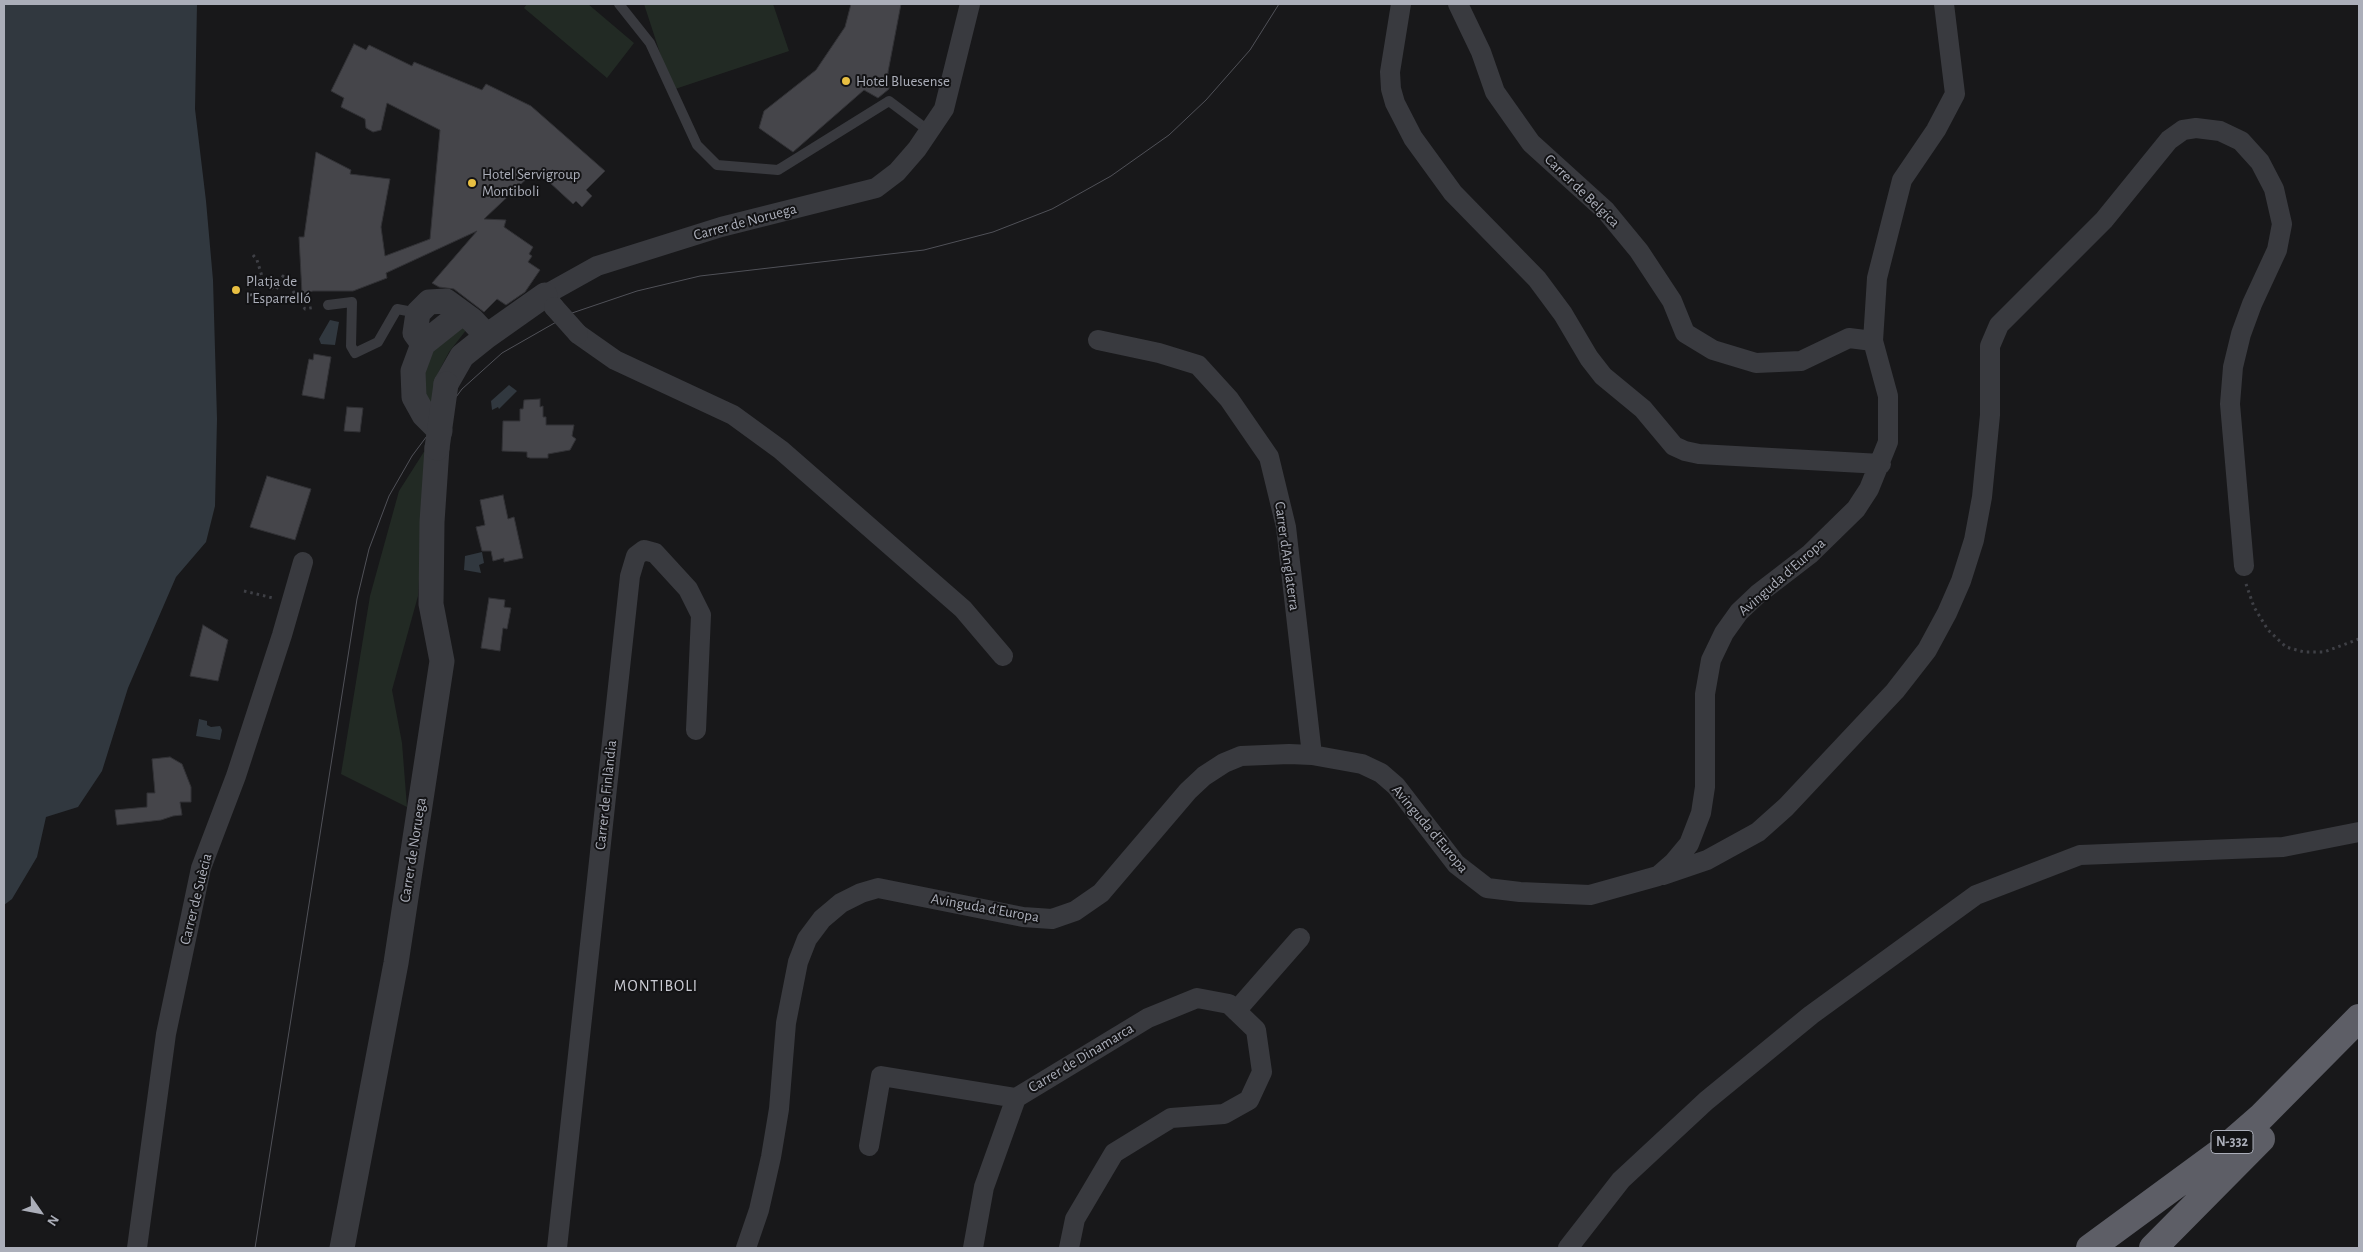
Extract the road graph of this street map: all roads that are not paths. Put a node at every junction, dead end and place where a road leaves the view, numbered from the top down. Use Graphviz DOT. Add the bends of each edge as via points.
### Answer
graph roads {
  1 [pos="619,4"];
  2 [pos="970,4"];
  3 [pos="1401,4"];
  4 [pos="1458,4"];
  5 [pos="1944,4"];
  6 [pos="929,131"];
  7 [pos="550,301"];
  8 [pos="328,305"];
  9 [pos="418,313"];
  10 [pos="462,313"];
  11 [pos="487,336"];
  12 [pos="1098,340"];
  13 [pos="1874,341"];
  14 [pos="423,344"];
  15 [pos="439,439"];
  16 [pos="1881,464"];
  17 [pos="303,562"];
  18 [pos="2244,566"];
  19 [pos="1003,656"];
  20 [pos="696,730"];
  21 [pos="1312,754"];
  22 [pos="2359,832"];
  23 [pos="1658,876"];
  24 [pos="1300,938"];
  25 [pos="1236,1011"];
  26 [pos="2359,1018"];
  27 [pos="2359,1022"];
  28 [pos="1016,1098"];
  29 [pos="869,1146"];
  30 [pos="137,1248"];
  31 [pos="342,1248"];
  32 [pos="557,1248"];
  33 [pos="746,1248"];
  34 [pos="973,1248"];
  35 [pos="1069,1248"];
  36 [pos="1568,1248"];
  37 [pos="2090,1248"];
  38 [pos="2153,1248"];
  1 -- 6 [label="lane" via="650,43 698,145 717,165 778,170 888,101"];
  2 -- 6 [label="street, Carrer de Noruega" via="944,109"];
  3 -- 16 [label="street" via="1390,72 1391,89 1413,138 1453,193 1537,279 1603,376 1643,409 1674,446 1699,454"];
  4 -- 13 [label="street, Carrer de Belgica" via="1481,52 1495,92 1531,143 1606,211 1639,251 1672,301 1685,333 1713,350 1756,363 1801,361 1849,338"];
  5 -- 13 [label="street, Avinguda d'Europa" via="1955,94 1936,130 1902,180 1877,278"];
  6 -- 7 [label="street, Carrer de Noruega" via="897,172 876,188 721,227 597,266"];
  7 -- 11 [label="street, Carrer de Noruega"];
  7 -- 19 [label="street, bridge" via="578,334 615,360 733,415 781,450 963,610"];
  8 -- 9 [label="lane" via="352,302 351,346 356,353 378,342 398,310"];
  9 -- 10 [label="street" via="429,302 446,301"];
  9 -- 14 [label="street" via="415,333"];
  10 -- 11 [label="street"];
  10 -- 14 [label="street"];
  11 -- 15 [label="street, Carrer de Noruega, bridge" via="462,356 446,384"];
  12 -- 21 [label="street, Carrer d'Anglaterra" via="1198,365 1229,399 1269,457 1286,527"];
  13 -- 16 [label="street, Avinguda d'Europa" via="1889,404 1888,442"];
  14 -- 15 [label="street" via="413,371 414,397"];
  15 -- 31 [label="street, Carrer de Noruega" via="432,522 431,604 442,661 396,963"];
  16 -- 23 [label="street, Avinguda d'Europa" via="1869,489 1840,527 1758,594 1724,633 1711,660 1705,694 1705,787 1701,813 1688,844"];
  17 -- 30 [label="street, Carrer de Suècia" via="236,776 201,868 166,1034"];
  18 -- 23 [label="street" via="2230,404 2233,367 2240,334 2277,250 2282,224 2274,189 2260,162 2241,141 2220,131 2196,128 2183,130 2170,140 2104,220 1999,325 1990,346 1990,415 1974,540 1962,581 1927,650 1895,691 1786,807 1758,832 1707,860"];
  20 -- 32 [label="street, Carrer de Finlàndia" via="701,614 688,589 655,553 644,550 636,556 630,576"];
  21 -- 23 [label="street, Avinguda d'Europa" via="1362,764 1381,773 1396,786 1456,864 1487,888 1590,895"];
  21 -- 33 [label="street, Avinguda d'Europa" via="1241,756 1224,763 1188,790 1101,893 1075,911 1052,919 1023,918 878,888 861,893 828,912 807,939 798,962 786,1023 771,1157"];
  22 -- 36 [label="street" via="2283,847 2080,855 1976,895 1811,1016 1706,1101 1621,1180"];
  24 -- 25 [label="street"];
  25 -- 28 [label="street, Carrer de Dinamarca" via="1229,1004 1197,998 1156,1014"];
  25 -- 35 [label="street, Carrer de Dinamarca" via="1256,1030 1262,1072 1249,1100 1224,1114 1171,1118 1114,1153 1075,1219"];
  26 -- 37 [label="highway, N-332" via="2261,1117 2222,1151"];
  27 -- 38 [label="highway" via="2334,1062"];
  28 -- 29 [label="street" via="881,1076"];
  28 -- 34 [label="street, Carrer de Dinamarca" via="984,1187"];
}
